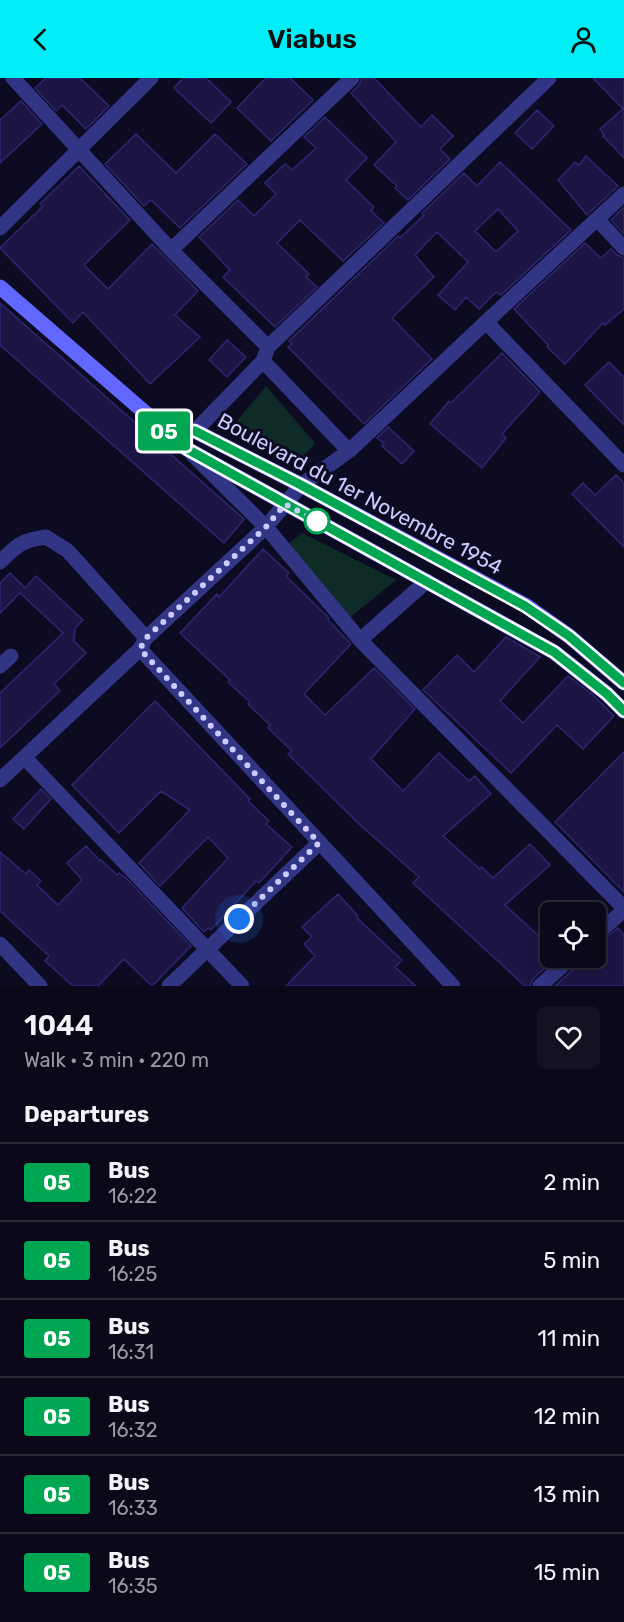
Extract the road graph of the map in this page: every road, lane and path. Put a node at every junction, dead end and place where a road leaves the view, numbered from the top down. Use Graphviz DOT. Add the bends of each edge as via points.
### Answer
graph roads {
  1 [pos="13,78"];
  2 [pos="151,78"];
  3 [pos="352,78"];
  4 [pos="549,78"];
  5 [pos="80,149"];
  6 [pos="624,194"];
  7 [pos="597,219"];
  8 [pos="0,228"];
  9 [pos="624,248"];
  10 [pos="171,250"];
  11 [pos="0,287"];
  12 [pos="486,322"];
  13 [pos="266,354"];
  14 [pos="160,428"];
  15 [pos="195,431"];
  16 [pos="187,449"];
  17 [pos="349,451"];
  18 [pos="624,465"];
  19 [pos="301,485"];
  20 [pos="285,504"];
  21 [pos="266,527"];
  22 [pos="0,562"];
  23 [pos="427,581"];
  24 [pos="360,640"];
  25 [pos="143,644"];
  26 [pos="624,683"];
  27 [pos="624,711"];
  28 [pos="25,758"];
  29 [pos="0,780"];
  30 [pos="319,843"];
  31 [pos="624,909"];
  32 [pos="606,926"];
  33 [pos="0,944"];
  34 [pos="207,949"];
  35 [pos="560,968"];
  36 [pos="40,986"];
  37 [pos="170,986"];
  38 [pos="242,986"];
  39 [pos="453,986"];
  40 [pos="540,986"];
  1 -- 5 [label="street"];
  2 -- 5 [label="street"];
  3 -- 10 [label="street"];
  4 -- 13 [label="street"];
  5 -- 8 [label="street"];
  5 -- 10 [label="street"];
  6 -- 7 [label="street"];
  7 -- 9 [label="street"];
  7 -- 12 [label="street"];
  10 -- 13 [label="street"];
  11 -- 14 [label="main road"];
  12 -- 17 [label="street"];
  12 -- 18 [label="street"];
  13 -- 15 [label="street"];
  13 -- 17 [label="street"];
  14 -- 15 [label="main road, Boulevard du 1er Novembre 1954"];
  14 -- 16 [label="main road, Boulevard du 1er Novembre 1954"];
  15 -- 19 [label="main road, Boulevard du 1er Novembre 1954"];
  16 -- 20 [label="main road, Boulevard du 1er Novembre 1954"];
  16 -- 21 [label="street"];
  17 -- 19 [label="street"];
  19 -- 20 [label="street"];
  19 -- 26 [label="main road, Boulevard du 1er Novembre 1954" via="525,606 569,636"];
  20 -- 21 [label="street"];
  20 -- 23 [label="main road, Boulevard du 1er Novembre 1954"];
  21 -- 24 [label="street"];
  21 -- 25 [label="street"];
  22 -- 25 [label="street" via="20,542 46,537 68,551"];
  23 -- 24 [label="street"];
  23 -- 27 [label="main road, Boulevard du 1er Novembre 1954" via="554,652"];
  24 -- 31 [label="street"];
  25 -- 28 [label="street"];
  25 -- 30 [label="street"];
  28 -- 29 [label="street"];
  28 -- 34 [label="street"];
  30 -- 34 [label="street"];
  30 -- 39 [label="street"];
  31 -- 32 [label="street"];
  33 -- 36 [label="street"];
  34 -- 37 [label="street"];
  34 -- 38 [label="street"];
  35 -- 40 [label="street"];
}
